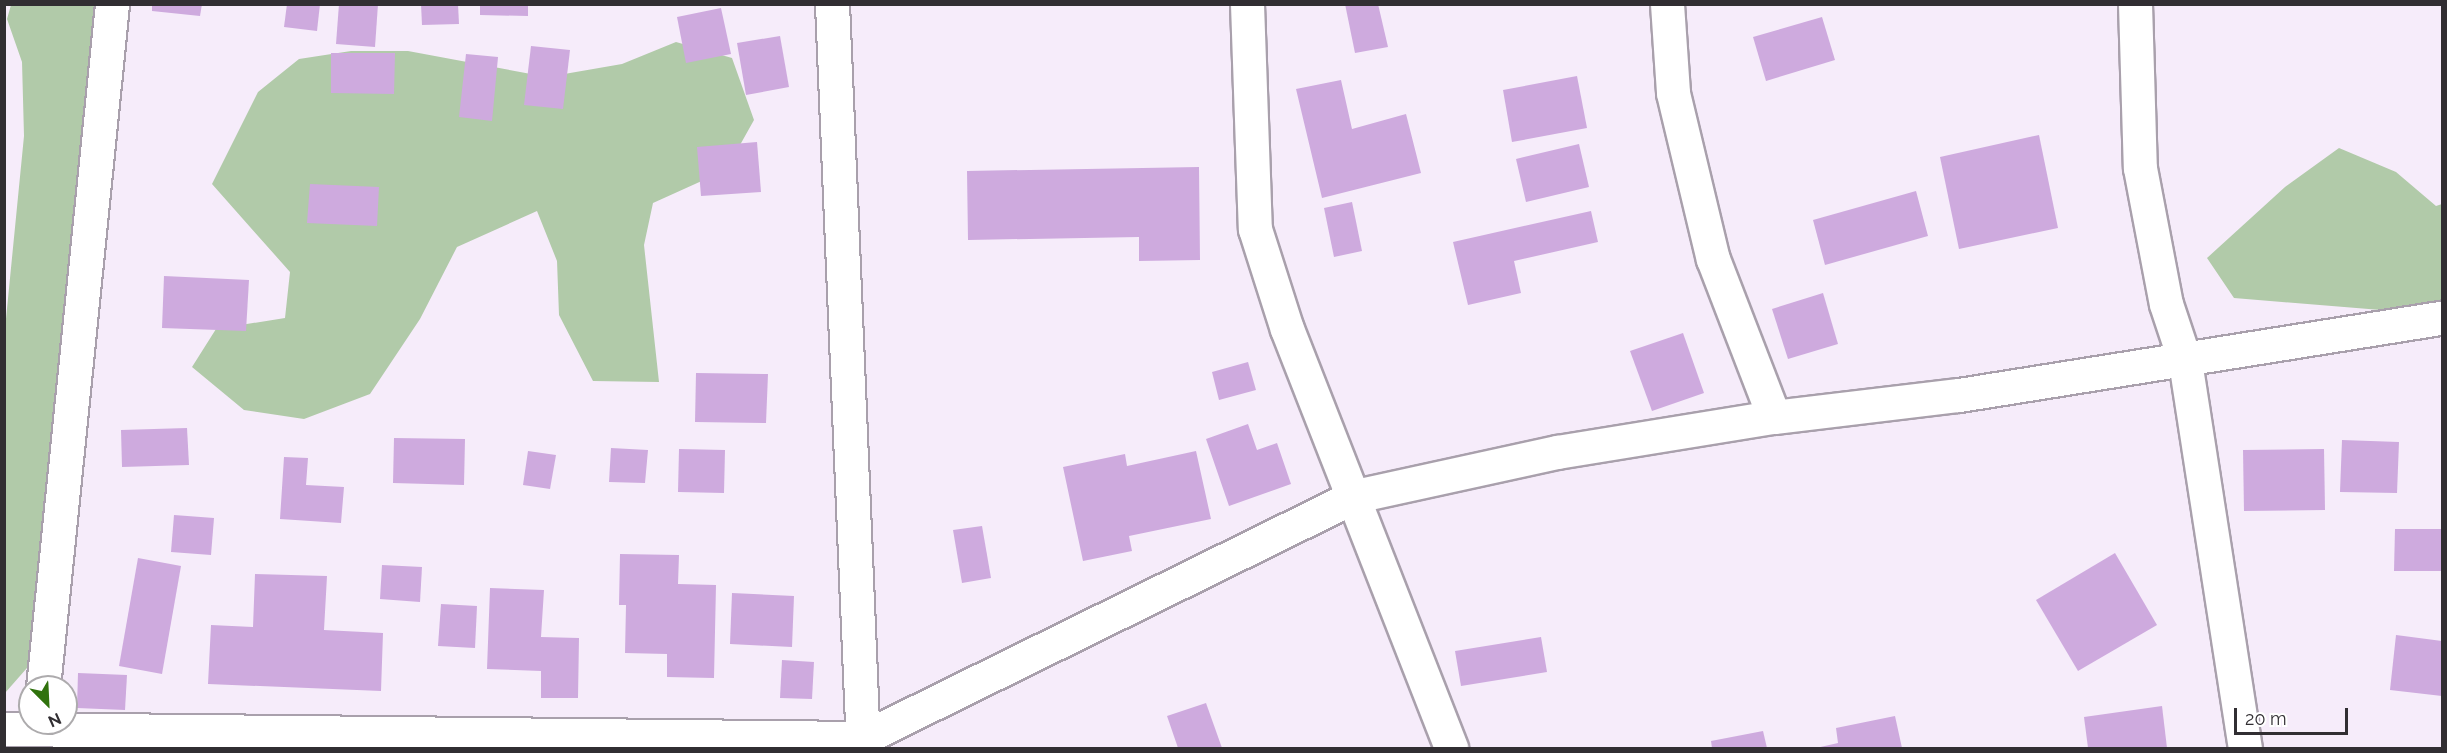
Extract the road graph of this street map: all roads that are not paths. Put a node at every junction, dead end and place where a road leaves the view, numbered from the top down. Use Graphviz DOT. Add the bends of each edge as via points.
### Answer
graph roads {
  1 [pos="112,4"];
  2 [pos="832,4"];
  3 [pos="1247,4"];
  4 [pos="1667,4"];
  5 [pos="2135,4"];
  6 [pos="2442,318"];
  7 [pos="2185,361"];
  8 [pos="1774,417"];
  9 [pos="1355,496"];
  10 [pos="44,675"];
  11 [pos="78,734"];
  12 [pos="863,743"];
  13 [pos="1451,748"];
  14 [pos="2245,748"];
  1 -- 10 [label="street"];
  2 -- 12 [label="street"];
  3 -- 9 [label="street" via="1255,229 1287,329"];
  4 -- 8 [label="street" via="1672,93 1713,259"];
  5 -- 7 [label="street" via="2140,168 2166,304"];
  6 -- 7 [label="street"];
  7 -- 8 [label="street" via="1959,395"];
  7 -- 14 [label="street"];
  8 -- 9 [label="street" via="1557,452"];
  9 -- 12 [label="street"];
  9 -- 13 [label="street"];
  11 -- 12 [label="street"];
}
